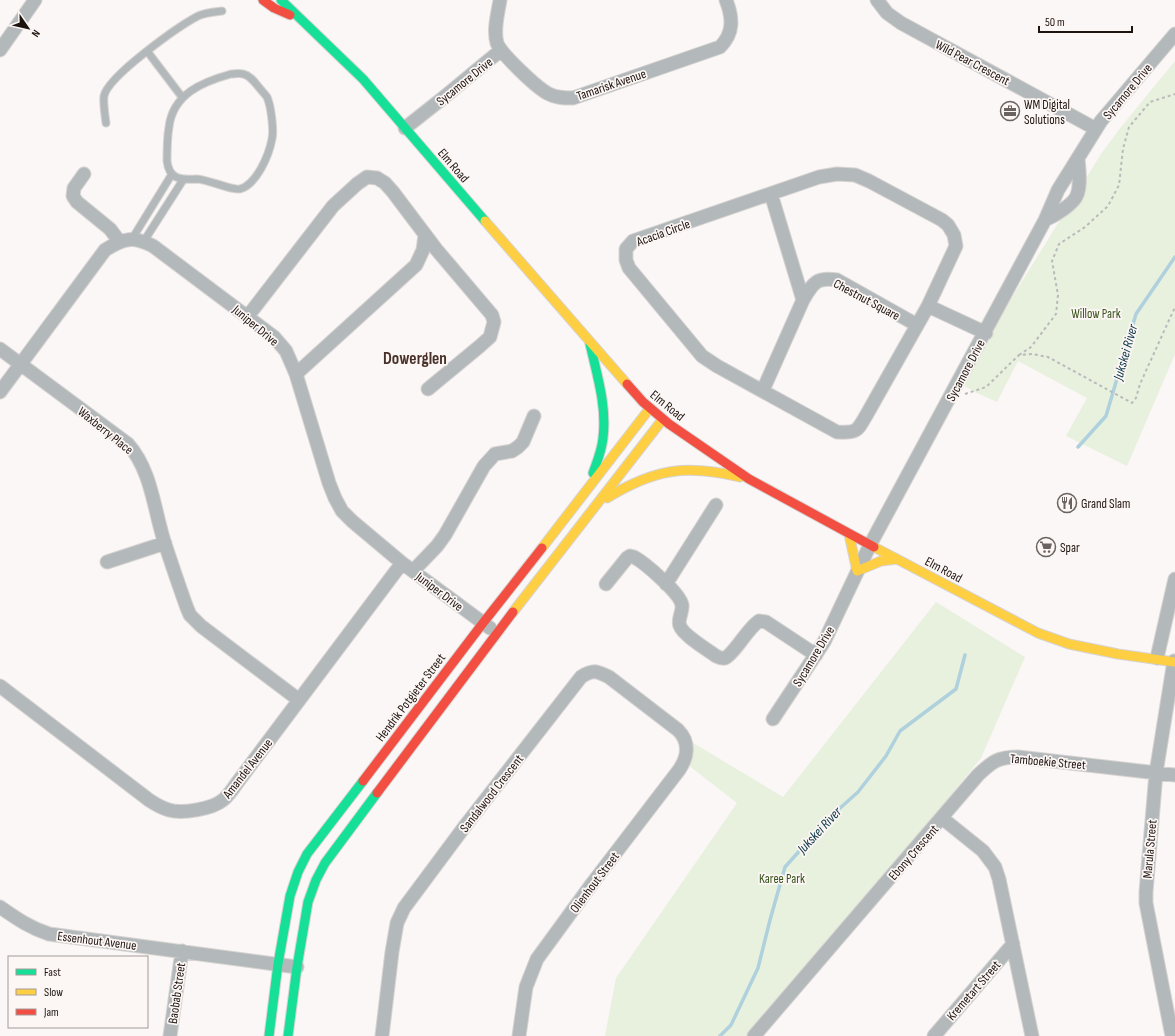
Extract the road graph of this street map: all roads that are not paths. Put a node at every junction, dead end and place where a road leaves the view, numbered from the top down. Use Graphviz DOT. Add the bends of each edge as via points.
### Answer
graph roads {
  1 [pos="34,0"];
  2 [pos="263,0"];
  3 [pos="281,0"];
  4 [pos="500,0"];
  5 [pos="726,0"];
  6 [pos="877,0"];
  7 [pos="222,11"];
  8 [pos="300,19"];
  9 [pos="1175,34"];
  10 [pos="0,50"];
  11 [pos="147,50"];
  12 [pos="501,50"];
  13 [pos="182,97"];
  14 [pos="106,123"];
  15 [pos="405,128"];
  16 [pos="1096,129"];
  17 [pos="1078,158"];
  18 [pos="84,174"];
  19 [pos="172,174"];
  20 [pos="183,180"];
  21 [pos="771,194"];
  22 [pos="1045,220"];
  23 [pos="425,235"];
  24 [pos="138,240"];
  25 [pos="119,242"];
  26 [pos="446,262"];
  27 [pos="416,265"];
  28 [pos="803,300"];
  29 [pos="928,306"];
  30 [pos="248,316"];
  31 [pos="917,325"];
  32 [pos="986,333"];
  33 [pos="589,342"];
  34 [pos="0,349"];
  35 [pos="20,364"];
  36 [pos="296,374"];
  37 [pos="428,389"];
  38 [pos="763,390"];
  39 [pos="0,392"];
  40 [pos="650,408"];
  41 [pos="534,416"];
  42 [pos="663,419"];
  43 [pos="748,479"];
  44 [pos="580,501"];
  45 [pos="598,504"];
  46 [pos="716,505"];
  47 [pos="849,534"];
  48 [pos="165,543"];
  49 [pos="870,546"];
  50 [pos="897,559"];
  51 [pos="107,562"];
  52 [pos="402,563"];
  53 [pos="413,571"];
  54 [pos="857,571"];
  55 [pos="1175,579"];
  56 [pos="606,584"];
  57 [pos="666,584"];
  58 [pos="483,623"];
  59 [pos="497,633"];
  60 [pos="816,655"];
  61 [pos="1157,658"];
  62 [pos="1175,661"];
  63 [pos="0,686"];
  64 [pos="299,700"];
  65 [pos="773,719"];
  66 [pos="684,738"];
  67 [pos="1156,772"];
  68 [pos="1175,775"];
  69 [pos="942,818"];
  70 [pos="0,907"];
  71 [pos="1013,944"];
  72 [pos="182,951"];
  73 [pos="278,964"];
  74 [pos="297,967"];
  75 [pos="1173,1030"];
  76 [pos="170,1036"];
  77 [pos="269,1036"];
  78 [pos="288,1036"];
  79 [pos="382,1036"];
  80 [pos="519,1036"];
  81 [pos="754,1036"];
  82 [pos="934,1036"];
  83 [pos="1032,1036"];
  1 -- 10 [label="street"];
  2 -- 8 [label="street, Elm Road" via="274,8"];
  3 -- 8 [label="street"];
  4 -- 12 [label="street, Sycamore Drive" via="496,30"];
  5 -- 12 [label="street, Tamarisk Avenue" via="732,19 730,34 720,47 573,98 540,90"];
  6 -- 16 [label="street, Wild Pear Crescent" via="887,13 901,23"];
  7 -- 11 [label="lane" via="199,15"];
  8 -- 15 [label="street, Elm Road" via="363,79"];
  9 -- 16 [label="street, Sycamore Drive"];
  11 -- 13 [label="lane"];
  11 -- 14 [label="lane" via="111,83 104,95"];
  12 -- 15 [label="street, Sycamore Drive"];
  13 -- 19 [label="lane" via="175,107 169,125 167,165"];
  13 -- 20 [label="lane" via="218,77 244,74 252,78 267,97 272,139 264,164 246,187 238,190 202,179"];
  15 -- 33 [label="street, Elm Road"];
  16 -- 17 [label="street, Sycamore Drive"];
  17 -- 22 [label="street, Sycamore Drive" via="1058,190"];
  17 -- 22 [label="street" via="1077,196 1057,214"];
  18 -- 25 [label="street" via="74,188 73,196 110,229"];
  19 -- 20 [label="lane"];
  19 -- 24 [label="lane"];
  20 -- 24 [label="lane"];
  21 -- 28 [label="street"];
  21 -- 29 [label="street, Acacia Circle" via="819,177 855,175 942,220 954,234 956,246"];
  21 -- 38 [label="street, Acacia Circle" via="633,241 626,250 629,268 702,356"];
  22 -- 32 [label="street, Sycamore Drive"];
  23 -- 26 [label="street"];
  23 -- 27 [label="street" via="423,250"];
  23 -- 30 [label="street" via="385,183 377,178 367,177 333,206"];
  24 -- 25 [label="street"];
  24 -- 30 [label="street, Juniper Drive" via="157,249"];
  25 -- 35 [label="street" via="106,250"];
  26 -- 27 [label="street" via="431,259"];
  26 -- 37 [label="street" via="492,315 494,322 490,336"];
  27 -- 36 [label="street"];
  28 -- 31 [label="street, Chestnut Square" via="818,280 837,280"];
  28 -- 38 [label="street, Chestnut Square"];
  29 -- 31 [label="street, Acacia Circle"];
  29 -- 32 [label="street"];
  30 -- 36 [label="street, Juniper Drive" via="270,333 286,351"];
  31 -- 38 [label="street, Acacia Circle" via="859,428 854,432 837,432"];
  32 -- 49 [label="street, Sycamore Drive"];
  33 -- 40 [label="street, Elm Road"];
  33 -- 44 [label="street" via="603,397 605,425 599,459"];
  34 -- 35 [label="street, Waxberry Place"];
  35 -- 39 [label="street"];
  35 -- 48 [label="street, Waxberry Place" via="123,440 135,452 143,467"];
  36 -- 52 [label="street, Juniper Drive" via="329,483 342,511"];
  40 -- 42 [label="street, Elm Road"];
  40 -- 44 [label="street, Hendrik Potgieter Street"];
  41 -- 53 [label="street" via="523,442 512,451 495,454 484,466 445,535"];
  42 -- 43 [label="street, Elm Road"];
  42 -- 45 [label="street"];
  43 -- 45 [label="street" via="705,470 670,471 645,478"];
  43 -- 47 [label="street, Elm Road"];
  44 -- 58 [label="street, Hendrik Potgieter Street"];
  45 -- 59 [label="street"];
  46 -- 57 [label="street"];
  47 -- 49 [label="street, Elm Road"];
  47 -- 54 [label="street"];
  48 -- 51 [label="street"];
  48 -- 64 [label="street, Waxberry Place" via="190,615"];
  49 -- 50 [label="street, Elm Road"];
  49 -- 54 [label="street, Sycamore Drive"];
  50 -- 54 [label="street"];
  50 -- 61 [label="street, Elm Road" via="1038,634 1069,644 1118,654"];
  52 -- 53 [label="street, Juniper Drive"];
  52 -- 64 [label="street, Amandel Avenue"];
  53 -- 58 [label="street, Juniper Drive"];
  54 -- 60 [label="street, Sycamore Drive"];
  55 -- 61 [label="street"];
  56 -- 57 [label="street" via="630,556 637,558"];
  57 -- 60 [label="street" via="681,602 680,628 720,658 725,658 759,621 766,622"];
  58 -- 59 [label="street, Juniper Drive"];
  58 -- 73 [label="street, Hendrik Potgieter Street" via="307,854 290,896"];
  59 -- 74 [label="street" via="325,863 308,902"];
  60 -- 65 [label="street, Sycamore Drive"];
  61 -- 62 [label="street, Elm Road"];
  62 -- 67 [label="street, Marula Street"];
  63 -- 64 [label="street, Amandel Avenue" via="149,800 168,810 181,811 214,805 223,800"];
  66 -- 79 [label="street, Sandalwood Crescent" via="674,726 609,677 592,671 581,677 404,908 396,931"];
  66 -- 80 [label="street, Olienhout Street" via="688,752 683,765 537,959 526,987"];
  67 -- 68 [label="street, Tamboekie Street"];
  67 -- 69 [label="street, Tamboekie Street" via="1004,757 991,762"];
  67 -- 75 [label="street, Marula Street" via="1146,903"];
  69 -- 71 [label="street, Ebony Crescent" via="983,851 995,867"];
  69 -- 81 [label="street, Ebony Crescent"];
  70 -- 72 [label="street, Essenhout Avenue" via="21,922 49,934"];
  71 -- 82 [label="street, Kremetart Street"];
  71 -- 83 [label="street, Ebony Crescent"];
  72 -- 73 [label="street, Essenhout Avenue"];
  72 -- 76 [label="street, Baobab Street"];
  73 -- 74 [label="street, Essenhout Avenue"];
  73 -- 77 [label="street, Hendrik Potgieter Street"];
  74 -- 78 [label="street"];
}
